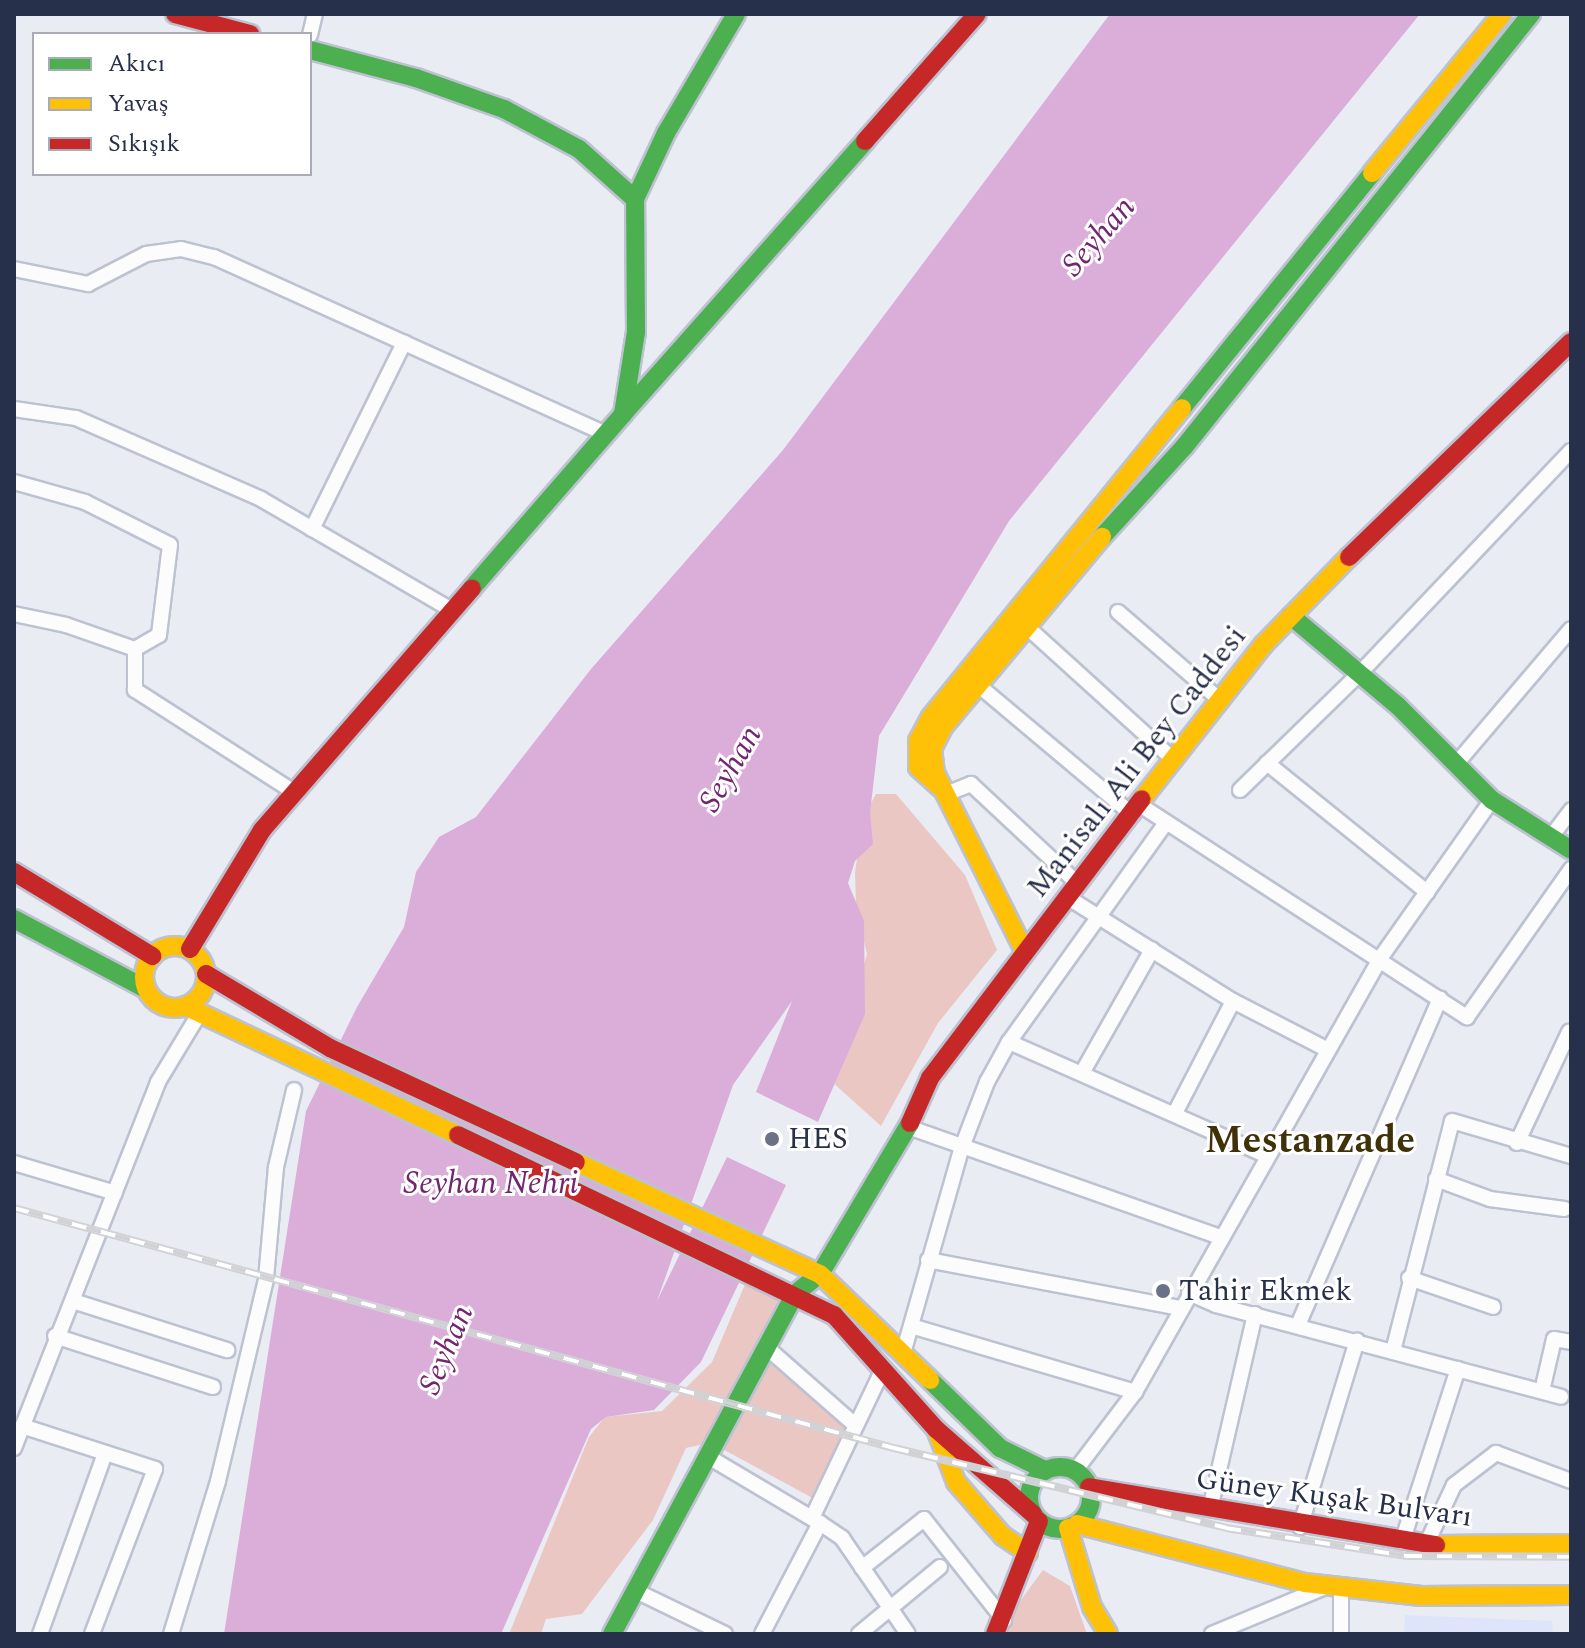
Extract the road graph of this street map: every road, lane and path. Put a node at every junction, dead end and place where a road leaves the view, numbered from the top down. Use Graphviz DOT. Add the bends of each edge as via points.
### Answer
graph roads {
  1 [pos="175,14"];
  2 [pos="736,14"];
  3 [pos="977,14"];
  4 [pos="1502,14"];
  5 [pos="1531,14"];
  6 [pos="242,32"];
  7 [pos="312,51"];
  8 [pos="635,199"];
  9 [pos="14,269"];
  10 [pos="404,343"];
  11 [pos="1568,351"];
  12 [pos="14,409"];
  13 [pos="623,414"];
  14 [pos="606,434"];
  15 [pos="1571,451"];
  16 [pos="14,482"];
  17 [pos="312,529"];
  18 [pos="452,610"];
  19 [pos="1118,612"];
  20 [pos="14,614"];
  21 [pos="1291,616"];
  22 [pos="1026,626"];
  23 [pos="1571,629"];
  24 [pos="135,649"];
  25 [pos="1360,673"];
  26 [pos="978,685"];
  27 [pos="1220,700"];
  28 [pos="1174,760"];
  29 [pos="1267,763"];
  30 [pos="1456,764"];
  31 [pos="1240,790"];
  32 [pos="294,792"];
  33 [pos="946,794"];
  34 [pos="1492,800"];
  35 [pos="1136,810"];
  36 [pos="1571,810"];
  37 [pos="1166,823"];
  38 [pos="1551,837"];
  39 [pos="1571,850"];
  40 [pos="1571,869"];
  41 [pos="14,872"];
  42 [pos="1072,890"];
  43 [pos="1427,892"];
  44 [pos="14,919"];
  45 [pos="1099,920"];
  46 [pos="190,949"];
  47 [pos="1024,950"];
  48 [pos="1152,950"];
  49 [pos="152,956"];
  50 [pos="1379,960"];
  51 [pos="206,974"];
  52 [pos="146,989"];
  53 [pos="1440,999"];
  54 [pos="1233,1001"];
  55 [pos="192,1010"];
  56 [pos="1569,1032"];
  57 [pos="1009,1042"];
  58 [pos="1328,1050"];
  59 [pos="1082,1073"];
  60 [pos="294,1090"];
  61 [pos="1175,1113"];
  62 [pos="908,1127"];
  63 [pos="1517,1143"];
  64 [pos="962,1147"];
  65 [pos="1267,1156"];
  66 [pos="1571,1156"];
  67 [pos="14,1163"];
  68 [pos="1436,1179"];
  69 [pos="115,1193"];
  70 [pos="1564,1209"];
  71 [pos="1221,1237"];
  72 [pos="928,1260"];
  73 [pos="820,1274"];
  74 [pos="1409,1278"];
  75 [pos="1189,1293"];
  76 [pos="795,1294"];
  77 [pos="73,1301"];
  78 [pos="1493,1307"];
  79 [pos="1180,1308"];
  80 [pos="1255,1314"];
  81 [pos="1298,1325"];
  82 [pos="911,1326"];
  83 [pos="55,1336"];
  84 [pos="1357,1341"];
  85 [pos="1571,1342"];
  86 [pos="765,1346"];
  87 [pos="227,1350"];
  88 [pos="904,1350"];
  89 [pos="1393,1351"];
  90 [pos="1458,1369"];
  91 [pos="882,1371"];
  92 [pos="213,1387"];
  93 [pos="1542,1391"];
  94 [pos="1135,1392"];
  95 [pos="1561,1397"];
  96 [pos="855,1425"];
  97 [pos="22,1426"];
  98 [pos="936,1429"];
  99 [pos="14,1448"];
  100 [pos="105,1453"];
  101 [pos="707,1456"];
  102 [pos="1045,1470"];
  103 [pos="1075,1471"];
  104 [pos="1571,1481"];
  105 [pos="1089,1487"];
  106 [pos="1210,1509"];
  107 [pos="1036,1518"];
  108 [pos="816,1521"];
  109 [pos="1072,1526"];
  110 [pos="1300,1527"];
  111 [pos="1402,1542"];
  112 [pos="1571,1544"];
  113 [pos="1426,1545"];
  114 [pos="1028,1553"];
  115 [pos="940,1567"];
  116 [pos="862,1568"];
  117 [pos="1334,1586"];
  118 [pos="636,1591"];
  119 [pos="1571,1595"];
  120 [pos="890,1608"];
  121 [pos="1000,1629"];
  122 [pos="40,1634"];
  123 [pos="92,1634"];
  124 [pos="171,1634"];
  125 [pos="612,1634"];
  126 [pos="725,1634"];
  127 [pos="762,1634"];
  128 [pos="859,1634"];
  129 [pos="908,1634"];
  130 [pos="1108,1634"];
  131 [pos="1212,1634"];
  132 [pos="1341,1634"];
  1 -- 6 [label="main road"];
  2 -- 8 [label="main road" via="666,133"];
  3 -- 13 [label="main road"];
  4 -- 33 [label="main road" via="931,717 918,741 918,767"];
  5 -- 22 [label="main road" via="1184,447"];
  7 -- 8 [label="main road" via="416,78 504,109 579,149"];
  8 -- 13 [label="main road" via="636,332"];
  9 -- 10 [label="street" via="88,284 146,254 181,249 214,257"];
  10 -- 14 [label="street"];
  10 -- 17 [label="street"];
  11 -- 21 [label="main road, Manisalı Ali Bey Caddesi" via="1431,473"];
  12 -- 17 [label="street" via="76,418 261,499"];
  13 -- 14 [label="main road"];
  14 -- 18 [label="main road"];
  15 -- 25 [label="street"];
  16 -- 24 [label="street" via="85,502 170,545 159,635"];
  17 -- 18 [label="street"];
  18 -- 32 [label="main road"];
  19 -- 27 [label="street"];
  20 -- 24 [label="street"];
  21 -- 25 [label="main road"];
  21 -- 27 [label="main road, Manisalı Ali Bey Caddesi"];
  22 -- 26 [label="main road"];
  22 -- 28 [label="street"];
  23 -- 30 [label="street"];
  24 -- 32 [label="street" via="135,690"];
  25 -- 29 [label="street"];
  25 -- 30 [label="main road"];
  26 -- 33 [label="main road" via="932,749"];
  26 -- 35 [label="street"];
  27 -- 28 [label="main road, Manisalı Ali Bey Caddesi"];
  28 -- 35 [label="main road, Manisalı Ali Bey Caddesi"];
  29 -- 31 [label="street"];
  29 -- 43 [label="street"];
  30 -- 34 [label="main road"];
  32 -- 46 [label="main road" via="262,830"];
  33 -- 42 [label="street" via="971,784"];
  33 -- 47 [label="main road"];
  34 -- 38 [label="main road"];
  34 -- 43 [label="street"];
  35 -- 37 [label="street"];
  35 -- 42 [label="main road, Manisalı Ali Bey Caddesi"];
  36 -- 38 [label="street"];
  37 -- 45 [label="street"];
  37 -- 50 [label="street"];
  38 -- 39 [label="main road"];
  40 -- 53 [label="street" via="1467,1017"];
  41 -- 49 [label="main road"];
  42 -- 45 [label="street"];
  42 -- 47 [label="main road, Manisalı Ali Bey Caddesi"];
  43 -- 50 [label="street"];
  44 -- 52 [label="main road"];
  45 -- 48 [label="street"];
  45 -- 57 [label="street"];
  46 -- 49 [label="main road" via="169,946"];
  46 -- 51 [label="main road"];
  47 -- 62 [label="main road, Manisalı Ali Bey Caddesi" via="930,1078"];
  48 -- 54 [label="street"];
  48 -- 59 [label="street"];
  49 -- 52 [label="main road" via="144,972"];
  50 -- 53 [label="street"];
  50 -- 58 [label="street"];
  51 -- 55 [label="main road"];
  51 -- 73 [label="main road" via="330,1048"];
  52 -- 55 [label="main road" via="166,1007"];
  53 -- 81 [label="street"];
  54 -- 58 [label="street"];
  54 -- 61 [label="street"];
  55 -- 69 [label="street"];
  55 -- 76 [label="main road"];
  56 -- 63 [label="street"];
  57 -- 59 [label="street"];
  57 -- 64 [label="street"];
  58 -- 65 [label="street"];
  59 -- 61 [label="street"];
  60 -- 124 [label="street" via="276,1167 266,1279 218,1481"];
  61 -- 65 [label="street"];
  62 -- 64 [label="street"];
  62 -- 73 [label="main road, Manisalı Ali Bey Caddesi"];
  63 -- 66 [label="street"];
  63 -- 68 [label="street" via="1452,1121"];
  64 -- 71 [label="street"];
  64 -- 72 [label="street"];
  65 -- 71 [label="street"];
  67 -- 69 [label="street"];
  68 -- 70 [label="street" via="1490,1199"];
  68 -- 74 [label="street"];
  69 -- 77 [label="street"];
  71 -- 75 [label="street"];
  72 -- 79 [label="street"];
  72 -- 82 [label="street"];
  73 -- 76 [label="main road"];
  73 -- 88 [label="main road"];
  74 -- 78 [label="street"];
  74 -- 89 [label="street"];
  75 -- 79 [label="street"];
  75 -- 80 [label="street"];
  76 -- 86 [label="main road"];
  76 -- 91 [label="main road" via="834,1315"];
  77 -- 83 [label="street"];
  77 -- 87 [label="street"];
  79 -- 94 [label="street"];
  80 -- 81 [label="street"];
  80 -- 106 [label="street"];
  81 -- 84 [label="street"];
  82 -- 88 [label="street"];
  82 -- 94 [label="street"];
  83 -- 92 [label="street"];
  83 -- 97 [label="street"];
  84 -- 89 [label="street"];
  84 -- 110 [label="street"];
  85 -- 93 [label="street" via="1554,1339"];
  86 -- 96 [label="street"];
  86 -- 101 [label="main road"];
  88 -- 102 [label="main road" via="1000,1448"];
  89 -- 90 [label="street"];
  90 -- 93 [label="street"];
  90 -- 111 [label="street"];
  91 -- 96 [label="street"];
  91 -- 98 [label="main road"];
  93 -- 95 [label="street"];
  94 -- 103 [label="street"];
  96 -- 108 [label="street"];
  97 -- 99 [label="street"];
  97 -- 100 [label="street"];
  98 -- 107 [label="main road"];
  98 -- 114 [label="main road" via="956,1482 1003,1536"];
  100 -- 122 [label="street"];
  100 -- 123 [label="street" via="155,1469"];
  101 -- 108 [label="street"];
  101 -- 118 [label="main road"];
  102 -- 103 [label="main road"];
  102 -- 107 [label="main road" via="1031,1485"];
  103 -- 105 [label="main road"];
  104 -- 113 [label="street" via="1496,1453 1454,1485"];
  105 -- 106 [label="main road, Güney Kuşak Bulvarı"];
  105 -- 109 [label="main road" via="1090,1508"];
  106 -- 110 [label="main road, Güney Kuşak Bulvarı"];
  107 -- 109 [label="main road"];
  107 -- 114 [label="main road"];
  108 -- 116 [label="street" via="842,1538"];
  108 -- 127 [label="street"];
  109 -- 117 [label="main road"];
  109 -- 130 [label="main road" via="1092,1607"];
  110 -- 111 [label="main road, Güney Kuşak Bulvarı"];
  111 -- 113 [label="main road, Güney Kuşak Bulvarı"];
  112 -- 113 [label="main road, Güney Kuşak Bulvarı"];
  114 -- 121 [label="main road"];
  115 -- 120 [label="street"];
  116 -- 120 [label="street"];
  116 -- 121 [label="street" via="924,1519"];
  117 -- 119 [label="main road" via="1421,1596"];
  117 -- 131 [label="street"];
  117 -- 132 [label="street"];
  118 -- 125 [label="main road"];
  118 -- 126 [label="street"];
  120 -- 128 [label="street"];
  120 -- 129 [label="street"];
}
